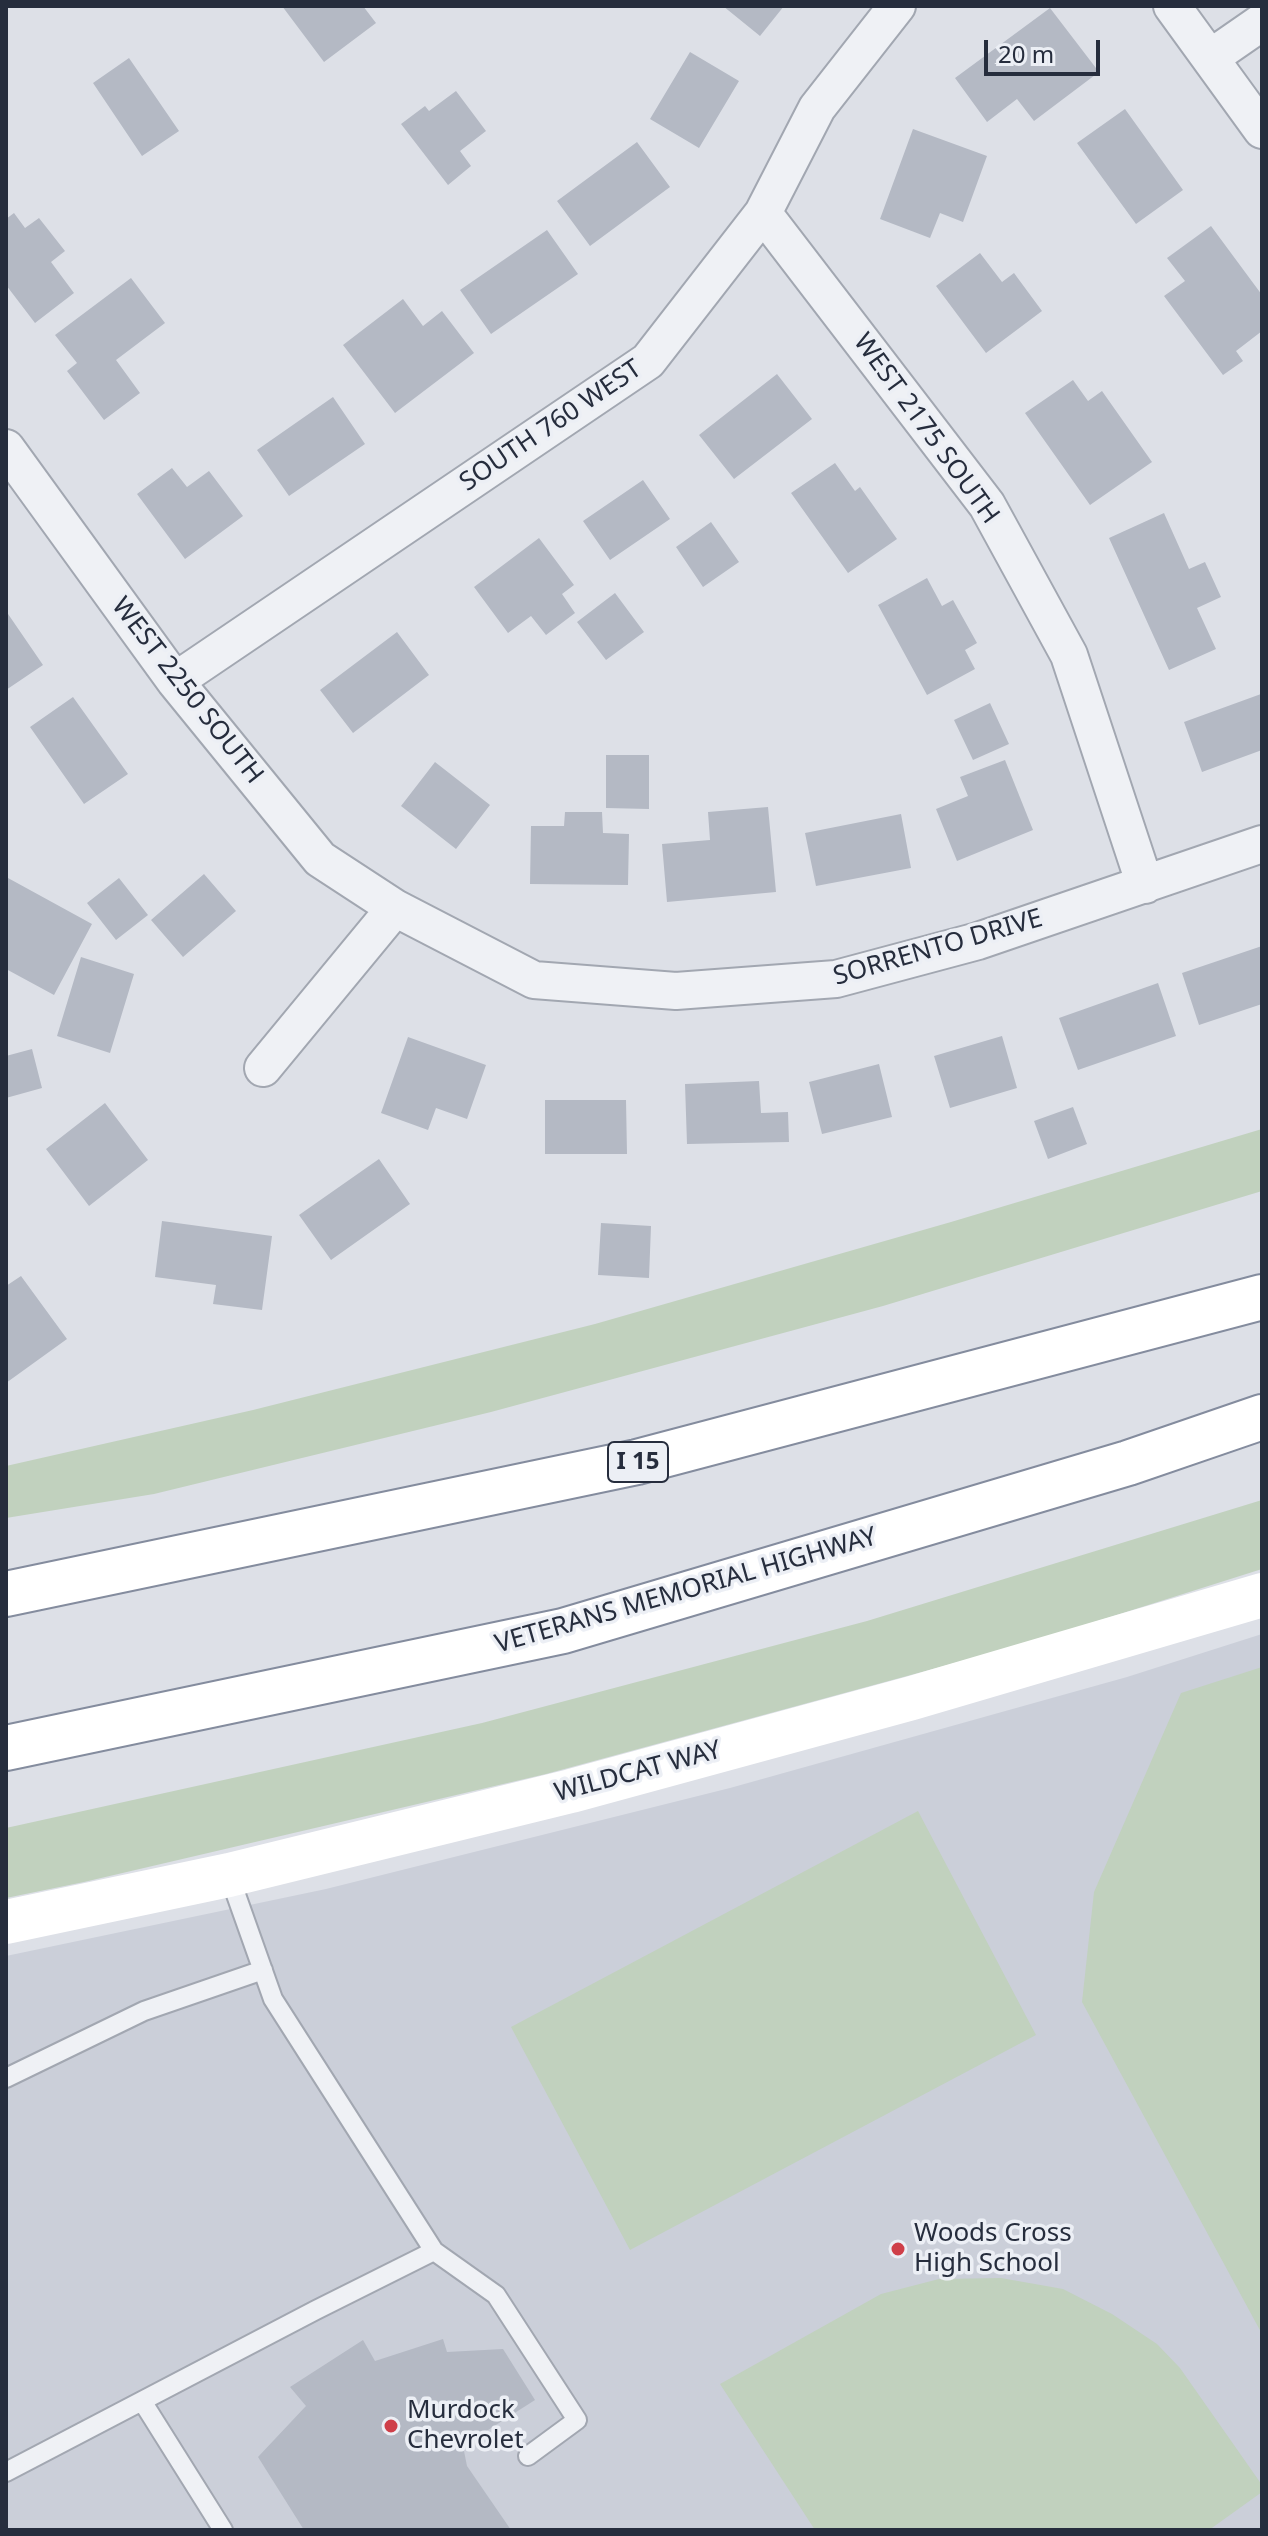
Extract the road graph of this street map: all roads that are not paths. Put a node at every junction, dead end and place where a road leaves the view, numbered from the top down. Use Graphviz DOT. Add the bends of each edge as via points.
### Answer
graph roads {
  1 [pos="897,6"];
  2 [pos="1172,6"];
  3 [pos="1262,22"];
  4 [pos="1210,58"];
  5 [pos="1262,130"];
  6 [pos="763,213"];
  7 [pos="6,448"];
  8 [pos="175,681"];
  9 [pos="1262,844"];
  10 [pos="1145,885"];
  11 [pos="395,908"];
  12 [pos="263,1068"];
  13 [pos="1262,1297"];
  14 [pos="1262,1417"];
  15 [pos="6,1594"];
  16 [pos="1262,1595"];
  17 [pos="6,1748"];
  18 [pos="229,1875"];
  19 [pos="6,1922"];
  20 [pos="263,1970"];
  21 [pos="6,2078"];
  22 [pos="434,2251"];
  23 [pos="142,2401"];
  24 [pos="528,2456"];
  25 [pos="6,2472"];
  26 [pos="223,2530"];
  1 -- 6 [label="street, SOUTH 760 WEST" via="817,108"];
  2 -- 4 [label="street"];
  3 -- 4 [label="street"];
  4 -- 5 [label="street"];
  6 -- 8 [label="street, SOUTH 760 WEST" via="648,361"];
  6 -- 10 [label="street, WEST 2175 SOUTH" via="987,505 1069,655"];
  7 -- 8 [label="street, WEST 2250 SOUTH"];
  8 -- 11 [label="street, WEST 2250 SOUTH" via="320,859"];
  9 -- 10 [label="street, SORRENTO DRIVE"];
  10 -- 11 [label="street, SORRENTO DRIVE" via="978,941 836,979 676,991 534,980"];
  11 -- 12 [label="street"];
  13 -- 15 [label="main road, I 15" via="637,1462"];
  14 -- 17 [label="main road, VETERANS MEMORIAL HIGHWAY" via="1128,1463 563,1631"];
  16 -- 18 [label="main road, WILDCAT WAY" via="601,1783"];
  18 -- 19 [label="main road, WILDCAT WAY"];
  18 -- 20 [label="lane"];
  20 -- 21 [label="lane" via="144,2011"];
  20 -- 22 [label="lane" via="273,1999"];
  22 -- 23 [label="lane"];
  22 -- 24 [label="lane" via="496,2295 577,2420"];
  23 -- 25 [label="lane"];
  23 -- 26 [label="lane"];
}
